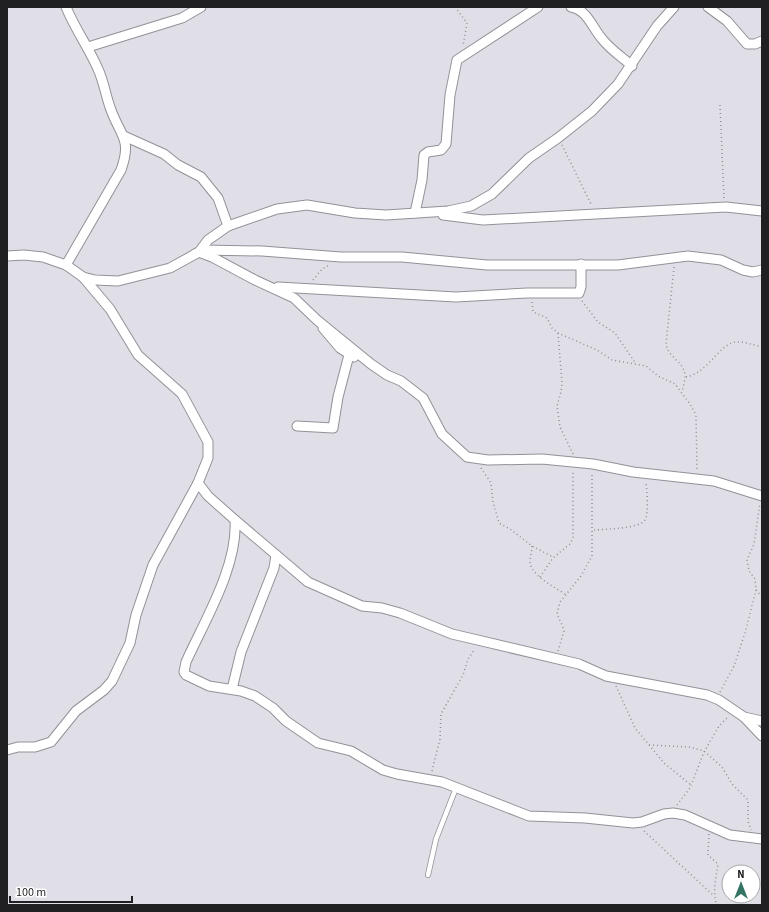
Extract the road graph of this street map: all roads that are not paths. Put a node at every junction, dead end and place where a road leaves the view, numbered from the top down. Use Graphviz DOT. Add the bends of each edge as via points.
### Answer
graph roads {
  1 [pos="66,7"];
  2 [pos="201,7"];
  3 [pos="538,7"];
  4 [pos="570,7"];
  5 [pos="674,7"];
  6 [pos="708,7"];
  7 [pos="762,41"];
  8 [pos="88,48"];
  9 [pos="632,66"];
  10 [pos="124,136"];
  11 [pos="762,211"];
  12 [pos="432,212"];
  13 [pos="415,213"];
  14 [pos="228,226"];
  15 [pos="195,254"];
  16 [pos="7,256"];
  17 [pos="581,264"];
  18 [pos="66,265"];
  19 [pos="762,270"];
  20 [pos="83,277"];
  21 [pos="270,287"];
  22 [pos="318,320"];
  23 [pos="350,356"];
  24 [pos="371,364"];
  25 [pos="297,426"];
  26 [pos="198,483"];
  27 [pos="762,496"];
  28 [pos="235,520"];
  29 [pos="276,555"];
  30 [pos="232,689"];
  31 [pos="744,717"];
  32 [pos="762,721"];
  33 [pos="762,736"];
  34 [pos="7,750"];
  35 [pos="456,788"];
  36 [pos="759,839"];
  37 [pos="428,875"];
  1 -- 8 [label="street"];
  2 -- 8 [label="street" via="182,18"];
  3 -- 13 [label="street" via="458,60 451,88 446,144 441,150 424,155"];
  4 -- 9 [label="street" via="585,14 603,40"];
  5 -- 9 [label="street" via="656,26"];
  6 -- 7 [label="street" via="727,21 747,44"];
  8 -- 10 [label="street" via="99,71 112,112"];
  9 -- 12 [label="street" via="596,106 529,158 492,194 463,209"];
  10 -- 14 [label="street" via="164,154 201,177 218,198"];
  10 -- 18 [label="street" via="126,155 121,170"];
  11 -- 12 [label="street" via="726,207 483,220"];
  12 -- 13 [label="street"];
  13 -- 14 [label="street" via="371,214 307,205 277,209"];
  14 -- 15 [label="street" via="208,240"];
  15 -- 17 [label="street" via="204,250 262,251 487,265"];
  15 -- 20 [label="street" via="170,268 118,281"];
  15 -- 21 [label="street" via="199,252 212,256"];
  16 -- 18 [label="street" via="24,255"];
  17 -- 19 [label="street" via="618,265 699,256 721,260 743,270"];
  17 -- 21 [label="street" via="582,288 578,293 456,296"];
  18 -- 20 [label="street"];
  20 -- 26 [label="street" via="110,309 138,355 185,398 208,442 208,458"];
  21 -- 22 [label="street" via="294,298"];
  22 -- 23 [label="street" via="328,335"];
  22 -- 24 [label="street"];
  23 -- 24 [label="street"];
  23 -- 25 [label="street" via="338,397 333,428"];
  24 -- 27 [label="street" via="408,385 423,398 442,434 467,457 576,462 633,472 698,478"];
  26 -- 28 [label="street" via="208,496"];
  26 -- 34 [label="street" via="153,564 136,615 130,643 112,681 76,711 51,742 35,747"];
  28 -- 29 [label="street"];
  28 -- 30 [label="street" via="236,536 221,585 186,662 184,672 189,678 209,686"];
  29 -- 30 [label="street" via="274,568 241,652"];
  29 -- 31 [label="street" via="308,582 362,606 400,613 452,634 580,664 614,678 693,692 716,699"];
  30 -- 35 [label="street" via="263,700 286,721 318,743 351,751 383,770 442,782"];
  31 -- 32 [label="street"];
  31 -- 33 [label="street"];
  35 -- 36 [label="street" via="529,816 633,823 664,814 684,814 730,835"];
  35 -- 37 [label="lane" via="436,839"];
}
